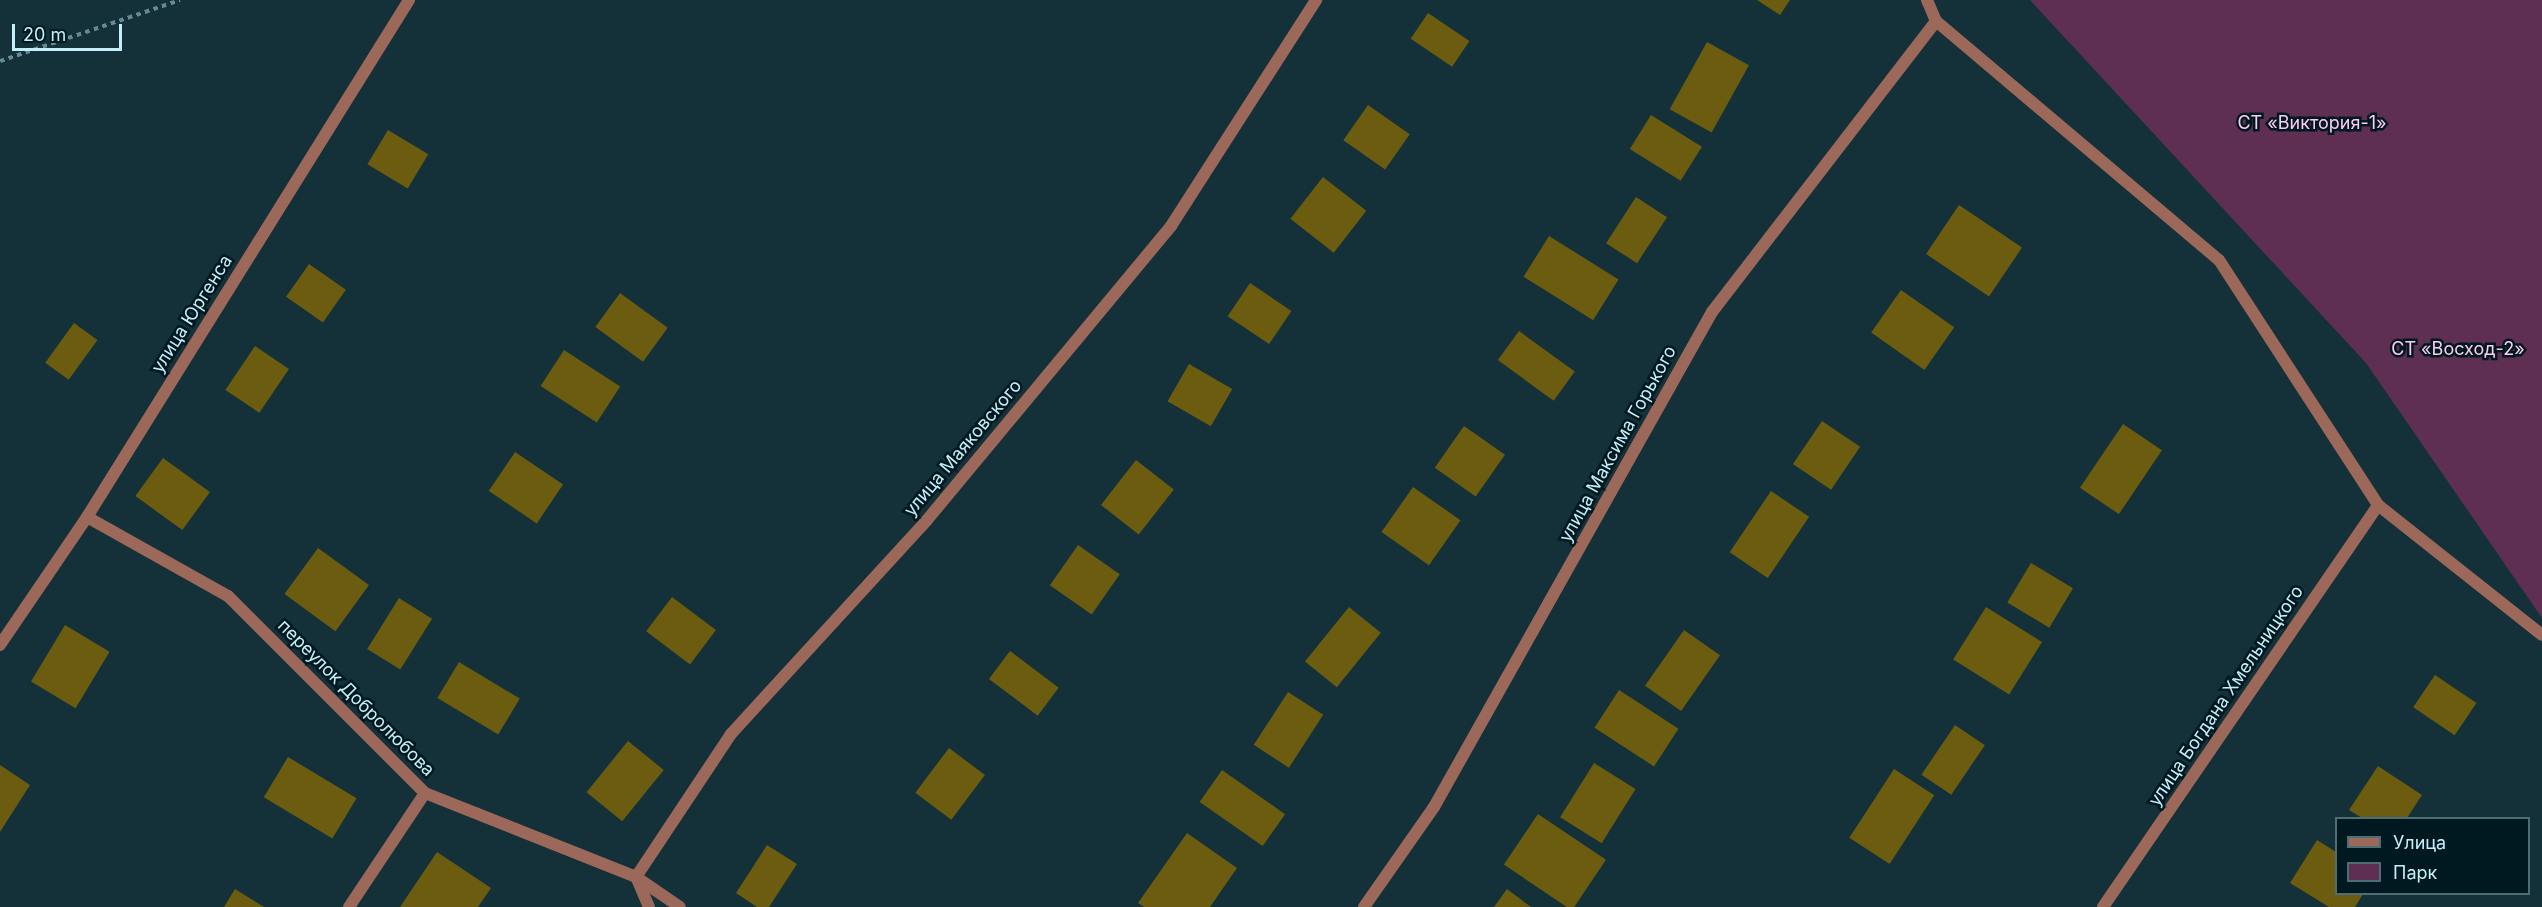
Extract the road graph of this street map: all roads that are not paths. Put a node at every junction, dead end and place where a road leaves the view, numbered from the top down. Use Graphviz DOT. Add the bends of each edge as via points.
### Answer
graph roads {
  1 [pos="409,0"];
  2 [pos="1316,0"];
  3 [pos="1928,0"];
  4 [pos="1936,21"];
  5 [pos="2378,505"];
  6 [pos="87,517"];
  7 [pos="2542,635"];
  8 [pos="0,645"];
  9 [pos="425,793"];
  10 [pos="636,877"];
  11 [pos="349,907"];
  12 [pos="649,907"];
  13 [pos="680,907"];
  14 [pos="1364,907"];
  15 [pos="2103,907"];
  1 -- 6 [label="street, улица Юргенса"];
  2 -- 10 [label="street, улица Маяковского" via="1171,226 927,520 731,734"];
  3 -- 4 [label="street"];
  4 -- 5 [label="street" via="2219,260"];
  4 -- 14 [label="street, улица Максима Горького" via="1712,312 1434,807"];
  5 -- 7 [label="street"];
  5 -- 15 [label="street, улица Богдана Хмельницкого"];
  6 -- 8 [label="street, улица Юргенса"];
  6 -- 9 [label="street, переулок Добролюбова" via="228,596"];
  9 -- 10 [label="street, переулок Добролюбова"];
  9 -- 11 [label="street"];
  10 -- 12 [label="street"];
  10 -- 13 [label="street, переулок Добролюбова"];
}
